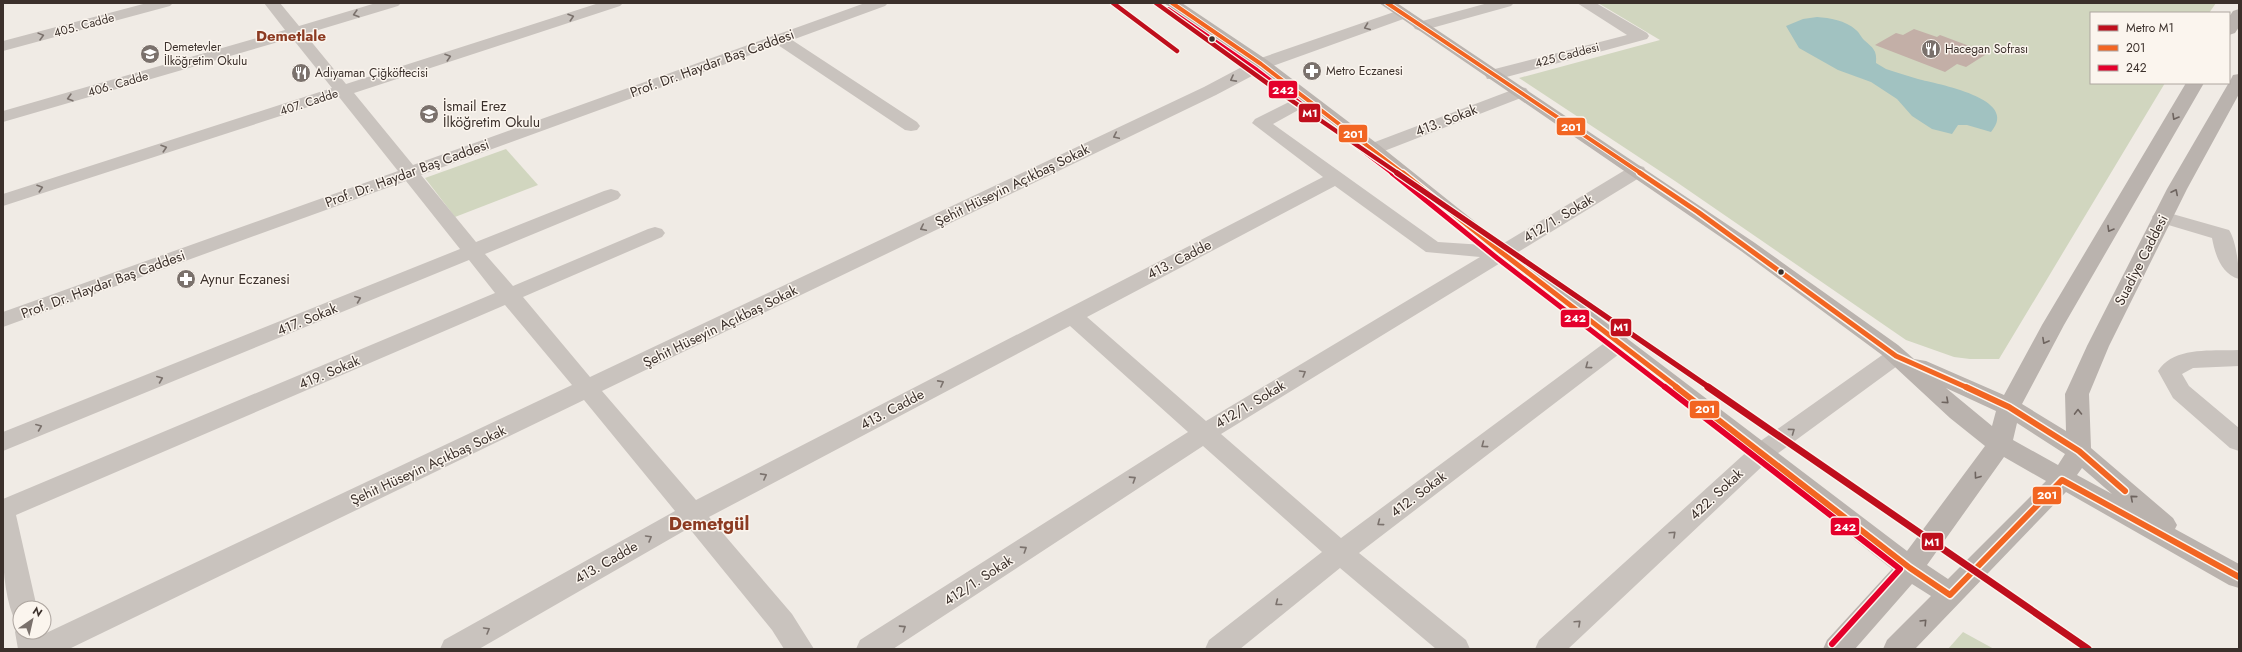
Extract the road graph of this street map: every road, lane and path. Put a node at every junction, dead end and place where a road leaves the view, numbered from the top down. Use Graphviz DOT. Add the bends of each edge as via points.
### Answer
graph roads {
  1 [pos="165,3"];
  2 [pos="272,3"];
  3 [pos="393,3"];
  4 [pos="615,3"];
  5 [pos="880,3"];
  6 [pos="1172,3"];
  7 [pos="1506,3"];
  8 [pos="1585,3"];
  9 [pos="1395,8"];
  10 [pos="2239,14"];
  11 [pos="1422,26"];
  12 [pos="2230,28"];
  13 [pos="296,31"];
  14 [pos="779,38"];
  15 [pos="3,46"];
  16 [pos="1261,64"];
  17 [pos="1493,75"];
  18 [pos="2194,84"];
  19 [pos="2238,85"];
  20 [pos="344,91"];
  21 [pos="1520,92"];
  22 [pos="1306,99"];
  23 [pos="3,117"];
  24 [pos="911,126"];
  25 [pos="1373,149"];
  26 [pos="1637,171"];
  27 [pos="409,172"];
  28 [pos="1335,178"];
  29 [pos="611,195"];
  30 [pos="3,200"];
  31 [pos="2162,218"];
  32 [pos="2230,232"];
  33 [pos="655,233"];
  34 [pos="473,252"];
  35 [pos="1501,252"];
  36 [pos="2239,272"];
  37 [pos="510,296"];
  38 [pos="1071,315"];
  39 [pos="3,320"];
  40 [pos="1619,343"];
  41 [pos="1896,356"];
  42 [pos="2239,358"];
  43 [pos="588,389"];
  44 [pos="2009,407"];
  45 [pos="1204,432"];
  46 [pos="3,442"];
  47 [pos="2239,442"];
  48 [pos="2000,444"];
  49 [pos="2079,451"];
  50 [pos="1761,453"];
  51 [pos="2062,480"];
  52 [pos="3,510"];
  53 [pos="692,514"];
  54 [pos="3,516"];
  55 [pos="2194,551"];
  56 [pos="1340,553"];
  57 [pos="1910,568"];
  58 [pos="2239,578"];
  59 [pos="1950,595"];
  60 [pos="21,600"];
  61 [pos="41,649"];
  62 [pos="454,649"];
  63 [pos="800,649"];
  64 [pos="870,649"];
  65 [pos="1219,649"];
  66 [pos="1456,649"];
  67 [pos="1549,649"];
  68 [pos="1837,649"];
  69 [pos="1897,649"];
  15 -- 1 [label="street, 405. Cadde, one-way"];
  2 -- 13 [label="street"];
  3 -- 13 [label="street, 406. Cadde, one-way"];
  20 -- 4 [label="street, 407. Cadde, one-way"];
  5 -- 14 [label="street, Prof. Dr. Haydar Baş Caddesi"];
  6 -- 16 [label="main road"];
  7 -- 11 [label="street"];
  8 -- 17 [label="street, 425 Caddesi" via="1641,36"];
  9 -- 11 [label="main road"];
  9 -- 16 [label="street, Şehit Hüseyin Açıkbaş Sokak, one-way"];
  10 -- 12 [label="main road"];
  11 -- 17 [label="main road"];
  13 -- 20 [label="street"];
  13 -- 23 [label="street, 406. Cadde, one-way"];
  14 -- 24 [label="street"];
  14 -- 27 [label="street, Prof. Dr. Haydar Baş Caddesi"];
  16 -- 22 [label="main road"];
  16 -- 43 [label="street, Şehit Hüseyin Açıkbaş Sokak, one-way" via="1210,91"];
  17 -- 21 [label="main road"];
  18 -- 44 [label="main road, one-way"];
  31 -- 19 [label="main road, Suadiye Caddesi, one-way"];
  20 -- 27 [label="street"];
  30 -- 20 [label="street, 407. Cadde, one-way"];
  21 -- 25 [label="street, 413. Sokak"];
  21 -- 26 [label="main road"];
  22 -- 25 [label="main road"];
  22 -- 28 [label="street" via="1261,123"];
  25 -- 35 [label="main road"];
  26 -- 35 [label="street, 412/1. Sokak"];
  26 -- 41 [label="main road" via="1748,247"];
  27 -- 34 [label="street"];
  27 -- 39 [label="street, Prof. Dr. Haydar Baş Caddesi"];
  28 -- 35 [label="street" via="1433,248"];
  28 -- 38 [label="street, 413. Cadde"];
  29 -- 34 [label="street, 417. Sokak"];
  31 -- 32 [label="street"];
  49 -- 31 [label="main road, Suadiye Caddesi, one-way" via="2077,394"];
  32 -- 36 [label="street" via="2225,255"];
  33 -- 37 [label="street, 419. Sokak"];
  34 -- 37 [label="street"];
  46 -- 34 [label="street, 417. Sokak, one-way"];
  35 -- 40 [label="main road"];
  45 -- 35 [label="street, 412/1. Sokak, one-way"];
  37 -- 43 [label="street"];
  37 -- 52 [label="street, 419. Sokak"];
  38 -- 45 [label="street"];
  53 -- 38 [label="street, 413. Cadde, one-way"];
  40 -- 50 [label="main road"];
  40 -- 56 [label="street, 412. Sokak, one-way"];
  41 -- 44 [label="main road"];
  41 -- 48 [label="main road, one-way" via="1958,412"];
  50 -- 41 [label="street, 422. Sokak, one-way"];
  42 -- 47 [label="street" via="2189,360 2169,371 2181,392"];
  43 -- 53 [label="street"];
  43 -- 61 [label="street, Şehit Hüseyin Açıkbaş Sokak"];
  44 -- 48 [label="main road"];
  44 -- 49 [label="main road"];
  45 -- 56 [label="street"];
  64 -- 45 [label="street, 412/1. Sokak, one-way"];
  48 -- 51 [label="main road"];
  48 -- 57 [label="main road, one-way"];
  49 -- 51 [label="main road"];
  55 -- 49 [label="main road, one-way"];
  50 -- 57 [label="main road"];
  67 -- 50 [label="street, 422. Sokak, one-way"];
  51 -- 55 [label="main road"];
  51 -- 59 [label="main road"];
  62 -- 53 [label="street, 413. Cadde, one-way"];
  53 -- 63 [label="street" via="782,622"];
  54 -- 60 [label="street"];
  55 -- 58 [label="main road"];
  56 -- 65 [label="street, 412. Sokak, one-way"];
  56 -- 66 [label="street"];
  57 -- 59 [label="main road"];
  57 -- 68 [label="main road"];
  69 -- 59 [label="main road, one-way"];
}
